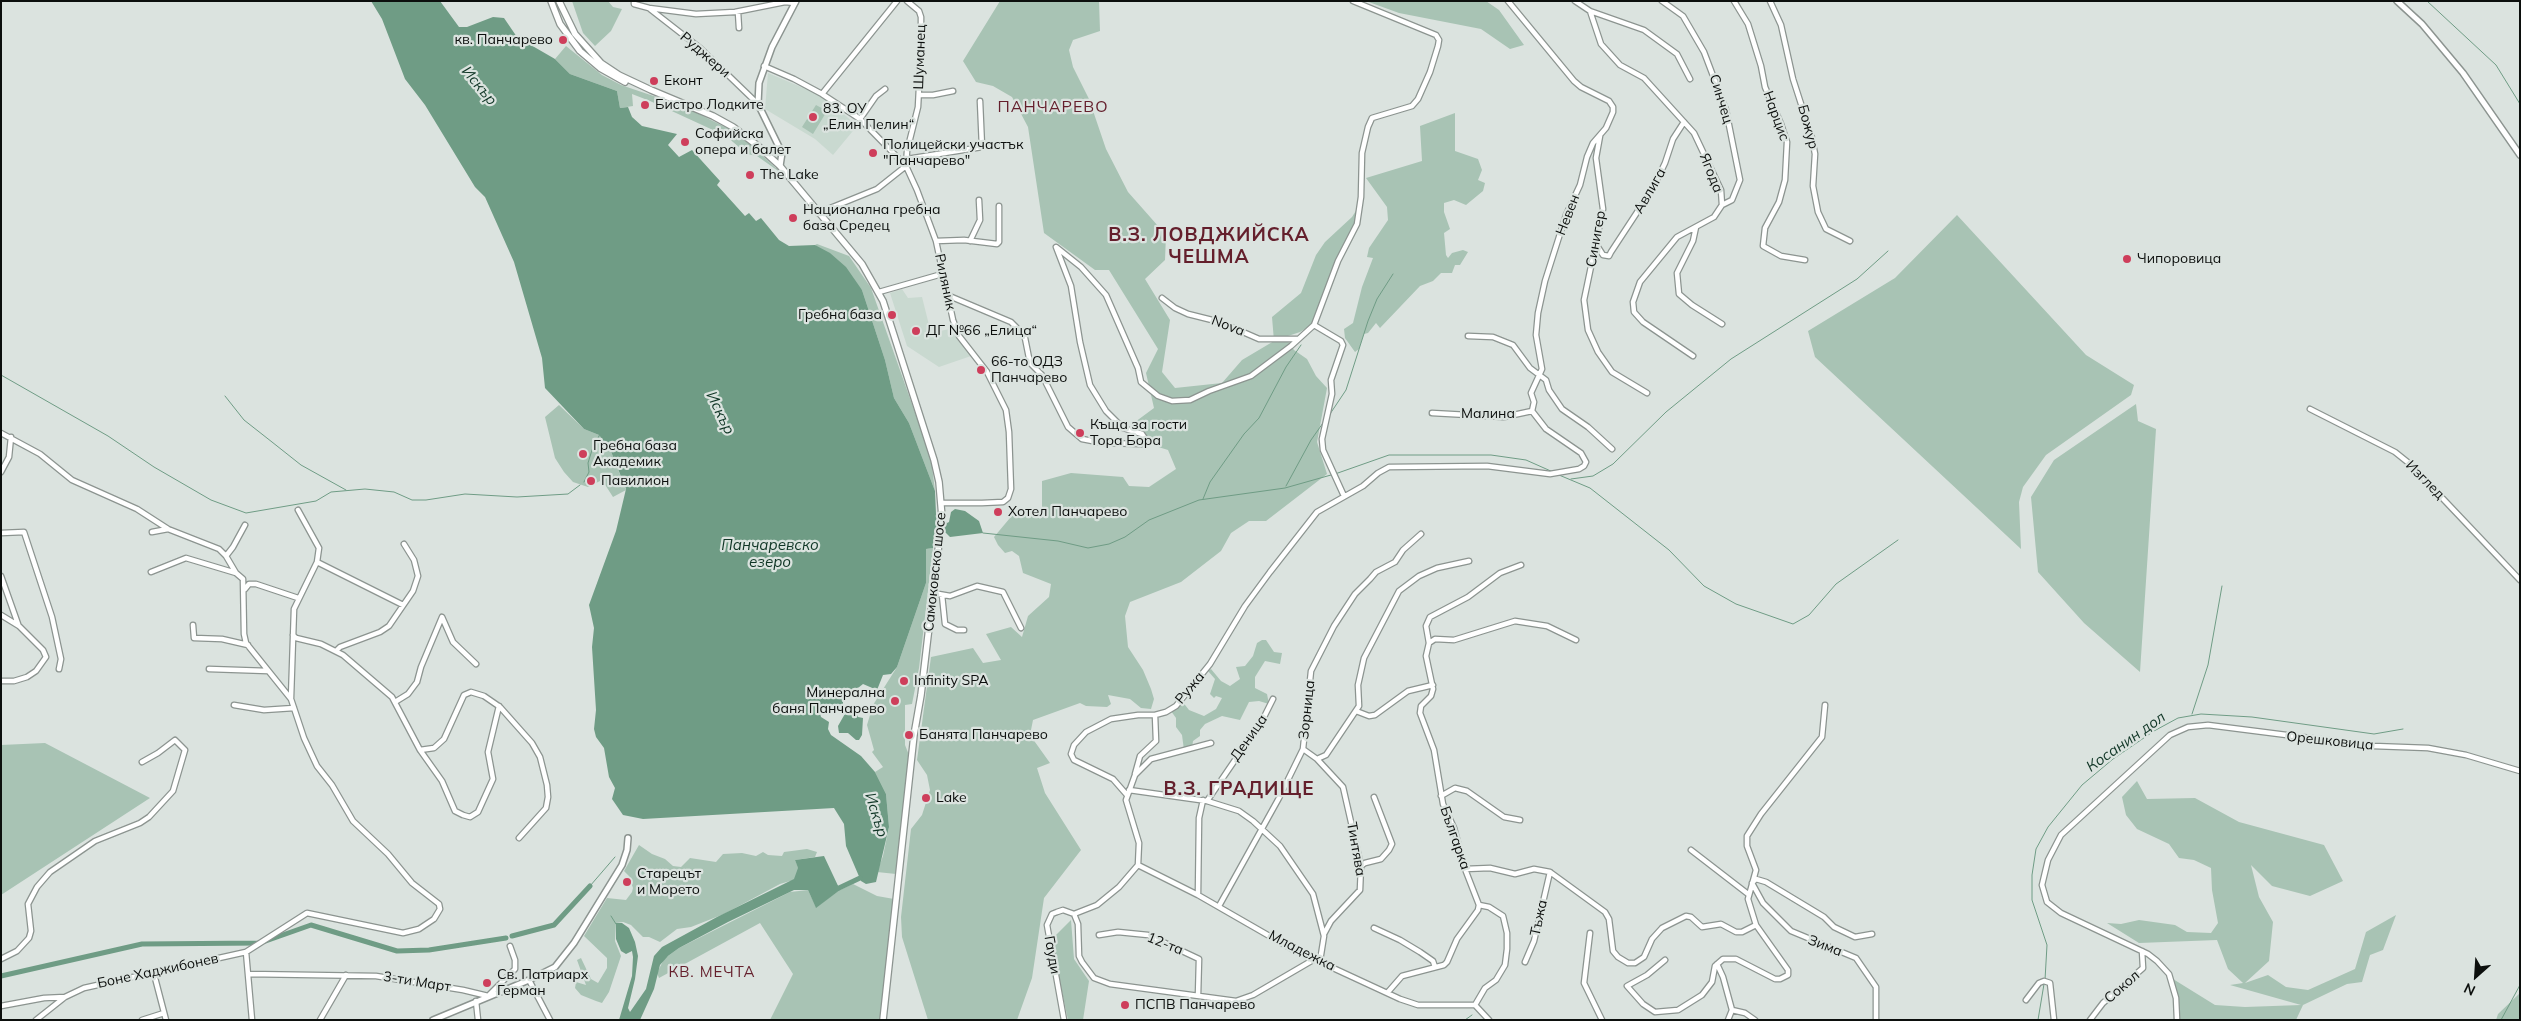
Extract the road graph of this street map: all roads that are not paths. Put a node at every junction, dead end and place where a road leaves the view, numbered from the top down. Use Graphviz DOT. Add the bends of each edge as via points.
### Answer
graph roads {
  1 [pos="551,1"];
  2 [pos="559,1"];
  3 [pos="897,1"];
  4 [pos="907,1"];
  5 [pos="1353,1"];
  6 [pos="1508,1"];
  7 [pos="1575,1"];
  8 [pos="1662,1"];
  9 [pos="1734,1"];
  10 [pos="1770,1"];
  11 [pos="2398,1"];
  12 [pos="795,2"];
  13 [pos="634,3"];
  14 [pos="649,8"];
  15 [pos="1590,11"];
  16 [pos="738,12"];
  17 [pos="739,28"];
  18 [pos="764,66"];
  19 [pos="1690,79"];
  20 [pos="885,89"];
  21 [pos="651,90"];
  22 [pos="953,91"];
  23 [pos="822,94"];
  24 [pos="919,96"];
  25 [pos="980,101"];
  26 [pos="758,104"];
  27 [pos="860,119"];
  28 [pos="1684,122"];
  29 [pos="1600,136"];
  30 [pos="2520,155"];
  31 [pos="907,159"];
  32 [pos="780,166"];
  33 [pos="906,166"];
  34 [pos="979,200"];
  35 [pos="1722,205"];
  36 [pos="999,206"];
  37 [pos="818,212"];
  38 [pos="1696,227"];
  39 [pos="936,241"];
  40 [pos="970,241"];
  41 [pos="1850,241"];
  42 [pos="1596,244"];
  43 [pos="1805,260"];
  44 [pos="942,274"];
  45 [pos="878,292"];
  46 [pos="947,295"];
  47 [pos="1162,298"];
  48 [pos="1722,324"];
  49 [pos="1314,325"];
  50 [pos="1468,336"];
  51 [pos="1298,339"];
  52 [pos="1693,356"];
  53 [pos="1541,374"];
  54 [pos="1647,393"];
  55 [pos="2310,408"];
  56 [pos="1532,411"];
  57 [pos="1432,412"];
  58 [pos="2,432"];
  59 [pos="11,437"];
  60 [pos="1612,449"];
  61 [pos="1,472"];
  62 [pos="1344,496"];
  63 [pos="942,503"];
  64 [pos="298,510"];
  65 [pos="245,525"];
  66 [pos="168,529"];
  67 [pos="152,532"];
  68 [pos="1,533"];
  69 [pos="1421,534"];
  70 [pos="404,544"];
  71 [pos="226,556"];
  72 [pos="1469,561"];
  73 [pos="317,562"];
  74 [pos="1521,565"];
  75 [pos="151,572"];
  76 [pos="236,574"];
  77 [pos="1,576"];
  78 [pos="2520,580"];
  79 [pos="245,589"];
  80 [pos="933,593"];
  81 [pos="942,595"];
  82 [pos="298,598"];
  83 [pos="403,605"];
  84 [pos="1,615"];
  85 [pos="192,625"];
  86 [pos="18,626"];
  87 [pos="1021,628"];
  88 [pos="964,630"];
  89 [pos="293,635"];
  90 [pos="1576,640"];
  91 [pos="1429,643"];
  92 [pos="248,645"];
  93 [pos="336,651"];
  94 [pos="476,664"];
  95 [pos="209,669"];
  96 [pos="59,670"];
  97 [pos="268,671"];
  98 [pos="1,681"];
  99 [pos="1433,685"];
  100 [pos="290,699"];
  101 [pos="1274,699"];
  102 [pos="395,702"];
  103 [pos="234,705"];
  104 [pos="1825,705"];
  105 [pos="499,706"];
  106 [pos="294,708"];
  107 [pos="1356,712"];
  108 [pos="1155,715"];
  109 [pos="1211,744"];
  110 [pos="1303,749"];
  111 [pos="420,750"];
  112 [pos="1317,759"];
  113 [pos="142,762"];
  114 [pos="2520,771"];
  115 [pos="1135,775"];
  116 [pos="1128,793"];
  117 [pos="1441,796"];
  118 [pos="1374,797"];
  119 [pos="1205,800"];
  120 [pos="1520,820"];
  121 [pos="1260,828"];
  122 [pos="519,838"];
  123 [pos="628,838"];
  124 [pos="1691,850"];
  125 [pos="1138,865"];
  126 [pos="1361,866"];
  127 [pos="1465,869"];
  128 [pos="1550,872"];
  129 [pos="1752,883"];
  130 [pos="1198,894"];
  131 [pos="1748,894"];
  132 [pos="1479,905"];
  133 [pos="1218,906"];
  134 [pos="1074,914"];
  135 [pos="1756,926"];
  136 [pos="1374,928"];
  137 [pos="1590,933"];
  138 [pos="1872,934"];
  139 [pos="1099,935"];
  140 [pos="1324,936"];
  141 [pos="510,946"];
  142 [pos="2142,951"];
  143 [pos="246,952"];
  144 [pos="1,959"];
  145 [pos="1313,960"];
  146 [pos="1665,960"];
  147 [pos="1320,961"];
  148 [pos="1525,962"];
  149 [pos="1717,964"];
  150 [pos="1435,967"];
  151 [pos="154,974"];
  152 [pos="248,974"];
  153 [pos="346,975"];
  154 [pos="529,980"];
  155 [pos="1388,992"];
  156 [pos="488,996"];
  157 [pos="1198,996"];
  158 [pos="66,997"];
  159 [pos="2026,1000"];
  160 [pos="476,1001"];
  161 [pos="1475,1005"];
  162 [pos="1,1006"];
  163 [pos="1732,1010"];
  164 [pos="164,1013"];
  165 [pos="39,1019"];
  166 [pos="142,1020"];
  167 [pos="166,1020"];
  168 [pos="252,1020"];
  169 [pos="320,1020"];
  170 [pos="433,1020"];
  171 [pos="478,1020"];
  172 [pos="550,1020"];
  173 [pos="884,1020"];
  174 [pos="1064,1020"];
  175 [pos="1489,1020"];
  176 [pos="1602,1020"];
  177 [pos="1728,1020"];
  178 [pos="1754,1020"];
  179 [pos="1876,1020"];
  180 [pos="2054,1020"];
  181 [pos="2090,1020"];
  182 [pos="2178,1020"];
  1 -- 21 [label="main road, Самоковско шосе" via="560,24 589,60 617,79"];
  2 -- 21 [label="main road, Самоковско шосе" via="575,34 601,63"];
  3 -- 23 [label="street"];
  4 -- 24 [label="street, Шуманец" via="921,17"];
  5 -- 49 [label="street" via="1436,35 1439,40 1418,99 1412,106 1372,118 1368,127 1362,153 1358,224 1338,261"];
  6 -- 29 [label="street, Невен" via="1574,81 1612,104 1613,112"];
  7 -- 15 [label="street"];
  8 -- 35 [label="street, Синчец" via="1683,16 1716,78 1726,110 1740,180 1732,200"];
  9 -- 43 [label="street, Нарцис" via="1748,24 1765,87 1787,142 1785,180 1779,202 1765,228 1763,246 1781,256"];
  10 -- 41 [label="street, Божур" via="1783,30 1793,79 1812,138 1815,154 1813,186 1818,212 1826,229"];
  11 -- 30 [label="street" via="2463,73"];
  12 -- 16 [label="street"];
  12 -- 18 [label="street"];
  13 -- 14 [label="street"];
  14 -- 16 [label="street" via="696,14"];
  14 -- 26 [label="street, Руджери" via="706,53"];
  15 -- 19 [label="street" via="1644,30 1677,54"];
  15 -- 28 [label="street, Ягода" via="1601,44 1620,65 1644,78"];
  16 -- 17 [label="street"];
  18 -- 23 [label="street, Риляник"];
  18 -- 26 [label="street"];
  20 -- 27 [label="street"];
  21 -- 32 [label="main road, Самоковско шосе" via="733,127"];
  22 -- 24 [label="street"];
  23 -- 27 [label="street, Риляник"];
  24 -- 31 [label="street, Шуманец"];
  25 -- 31 [label="street" via="982,147"];
  26 -- 32 [label="street" via="782,153"];
  27 -- 33 [label="street, Риляник"];
  28 -- 35 [label="street, Ягода" via="1705,157 1720,190"];
  28 -- 42 [label="street, Авлига" via="1672,139 1651,193 1609,256 1600,253"];
  29 -- 42 [label="street, Синигер" via="1596,168 1603,210"];
  29 -- 53 [label="street, Невен" via="1587,157 1545,281 1536,335"];
  31 -- 33 [label="street, Шуманец"];
  32 -- 37 [label="main road, Самоковско шосе"];
  33 -- 37 [label="street" via="877,189"];
  33 -- 39 [label="street, Риляник"];
  34 -- 40 [label="street" via="980,220"];
  35 -- 38 [label="street, Ягода" via="1714,217"];
  36 -- 40 [label="street" via="1000,242"];
  37 -- 45 [label="main road, Самоковско шосе" via="862,264"];
  38 -- 48 [label="street" via="1677,274 1679,294"];
  38 -- 52 [label="street, Ягода" via="1677,237 1640,282 1633,302 1634,312 1643,322"];
  39 -- 40 [label="street"];
  39 -- 44 [label="street, Риляник"];
  42 -- 54 [label="street, Синигер" via="1584,300 1588,330 1607,367"];
  44 -- 45 [label="street"];
  44 -- 46 [label="street, Риляник"];
  45 -- 63 [label="main road, Самоковско шосе" via="934,460"];
  46 -- 51 [label="street" via="1011,322 1025,338 1030,363 1042,374 1068,427 1077,436 1103,443 1144,443 1145,436 1123,428 1106,411 1090,385 1071,286 1055,248 1058,246 1106,295 1141,382 1161,398 1190,400 1252,376"];
  46 -- 63 [label="street, Риляник" via="959,336 987,372 1006,410 1011,490 1002,502"];
  47 -- 51 [label="street, Nova" via="1188,314 1220,322 1259,339"];
  49 -- 51 [label="street"];
  49 -- 62 [label="street" via="1343,345 1331,380 1332,394 1322,439 1323,450"];
  50 -- 53 [label="street" via="1493,337 1513,344 1530,368"];
  53 -- 56 [label="street, Малина" via="1531,394"];
  53 -- 60 [label="street, Невен" via="1562,409"];
  55 -- 78 [label="street, Изглед" via="2395,452 2410,464"];
  56 -- 57 [label="street, Малина" via="1504,417"];
  56 -- 62 [label="street, Ружа" via="1546,429 1581,453 1586,462 1579,470 1550,474 1487,466 1389,467"];
  58 -- 59 [label="street"];
  59 -- 61 [label="street" via="8,457"];
  59 -- 66 [label="street" via="40,454 72,480 137,509"];
  62 -- 108 [label="street, Ружа" via="1317,512 1294,539 1184,698 1170,710"];
  63 -- 80 [label="main road, Самоковско шосе"];
  64 -- 73 [label="street" via="319,548"];
  65 -- 71 [label="street"];
  66 -- 67 [label="street"];
  66 -- 71 [label="street" via="219,549"];
  68 -- 96 [label="street" via="24,532 52,617 61,660"];
  69 -- 110 [label="street, Зорница" via="1402,550 1395,562 1370,578 1334,626 1311,672"];
  70 -- 83 [label="street" via="414,560 418,576"];
  71 -- 76 [label="street"];
  72 -- 107 [label="street" via="1437,568 1419,576 1399,592 1364,658"];
  73 -- 82 [label="street"];
  73 -- 83 [label="street"];
  74 -- 91 [label="street" via="1500,573 1468,597 1430,617 1426,626"];
  75 -- 76 [label="street" via="186,558"];
  76 -- 79 [label="street" via="243,579"];
  77 -- 86 [label="street"];
  79 -- 82 [label="street" via="249,584 256,584"];
  79 -- 92 [label="street" via="244,634"];
  80 -- 81 [label="street"];
  80 -- 173 [label="main road, Самоковско шосе" via="914,735"];
  81 -- 87 [label="street" via="956,594 977,586 1003,592"];
  81 -- 88 [label="street" via="945,624"];
  82 -- 89 [label="street" via="292,621"];
  83 -- 93 [label="street" via="390,626"];
  84 -- 86 [label="street"];
  85 -- 92 [label="street" via="194,638"];
  86 -- 98 [label="street" via="43,650 46,658 36,671 26,677"];
  89 -- 93 [label="street"];
  89 -- 100 [label="street"];
  90 -- 91 [label="street" via="1547,626 1515,621 1454,640 1438,638"];
  91 -- 99 [label="street" via="1426,656"];
  92 -- 97 [label="street"];
  93 -- 102 [label="street" via="381,685"];
  94 -- 102 [label="street" via="453,642 442,617 418,682"];
  95 -- 97 [label="street"];
  97 -- 100 [label="street"];
  99 -- 107 [label="street" via="1414,688 1369,716"];
  99 -- 117 [label="street, Българка" via="1432,694 1421,706 1420,713 1434,750"];
  100 -- 106 [label="street"];
  101 -- 119 [label="street, Деница"];
  102 -- 111 [label="street"];
  103 -- 106 [label="street" via="264,710"];
  104 -- 129 [label="street" via="1822,737 1746,836 1756,870"];
  105 -- 111 [label="street" via="484,696 471,692 464,695 444,740 434,748"];
  105 -- 111 [label="street" via="488,752 493,779 478,812 470,817 455,811 442,781"];
  105 -- 122 [label="street" via="532,742 540,757 547,785 546,808"];
  106 -- 143 [label="street, Боне Хаджибонев" via="310,752 353,821 388,854 412,883 439,904 440,910 434,919 419,929 402,932 307,913"];
  107 -- 112 [label="street" via="1326,755"];
  108 -- 115 [label="street" via="1156,741 1140,756"];
  108 -- 116 [label="street, Ружа" via="1138,715 1102,723 1086,732 1074,745 1071,754 1074,760 1113,779"];
  109 -- 115 [label="street" via="1152,759"];
  110 -- 112 [label="street, Тинтява"];
  110 -- 121 [label="street, Зорница"];
  112 -- 126 [label="street, Тинтява" via="1342,787"];
  113 -- 144 [label="street" via="175,740 185,750 173,791 149,817 83,848 56,866 37,887 28,904 29,938 17,951"];
  114 -- 142 [label="street, Орешковица" via="2428,748 2373,746 2208,725 2188,727 2170,735 2061,835 2048,860 2042,885 2048,902 2061,913"];
  115 -- 116 [label="street"];
  116 -- 119 [label="street"];
  116 -- 125 [label="street" via="1126,803 1140,848"];
  117 -- 120 [label="street" via="1455,788 1466,791 1504,817"];
  117 -- 127 [label="street, Българка"];
  118 -- 126 [label="street" via="1392,844 1381,859"];
  119 -- 121 [label="street" via="1239,812"];
  119 -- 130 [label="street, Деница" via="1198,818"];
  121 -- 133 [label="street, Зорница"];
  121 -- 140 [label="street" via="1280,846 1313,894"];
  123 -- 154 [label="street" via="622,865 574,943 549,971"];
  124 -- 131 [label="street"];
  125 -- 130 [label="street, Младежка"];
  125 -- 134 [label="street, Гауди" via="1097,906"];
  126 -- 140 [label="street, Тинтява" via="1360,890 1331,921"];
  127 -- 128 [label="street" via="1490,868 1515,874 1534,869"];
  127 -- 132 [label="street, Българка"];
  128 -- 135 [label="street" via="1605,912 1613,951 1624,962 1632,964 1644,957 1652,939 1662,928 1686,916 1702,927 1721,924 1736,932"];
  128 -- 148 [label="street, Тъжа" via="1534,941"];
  129 -- 131 [label="street"];
  129 -- 138 [label="street" via="1756,879 1766,882 1824,917 1834,927 1856,937"];
  129 -- 179 [label="street, Зима" via="1763,903 1791,931 1856,958 1876,987"];
  130 -- 133 [label="street, Младежка"];
  131 -- 135 [label="street"];
  132 -- 150 [label="street" via="1457,939 1447,962"];
  132 -- 161 [label="street" via="1490,907 1503,916 1507,949 1504,965 1496,980 1485,988"];
  133 -- 145 [label="street, Младежка"];
  134 -- 157 [label="street" via="1078,924 1079,956 1094,978 1110,984"];
  134 -- 174 [label="street, Гауди" via="1063,910 1052,914 1047,925"];
  135 -- 149 [label="street" via="1788,970 1788,975 1780,979 1736,959 1723,959"];
  136 -- 150 [label="street" via="1420,952 1433,961"];
  137 -- 176 [label="street" via="1584,983"];
  139 -- 157 [label="street, 12-та" via="1118,932 1148,935 1200,959"];
  140 -- 147 [label="street"];
  141 -- 156 [label="street" via="516,960 515,970"];
  142 -- 181 [label="street, Сокол" via="2143,968 2103,1003"];
  142 -- 182 [label="street, Орешковица" via="2169,974"];
  143 -- 151 [label="street, Боне Хаджибонев"];
  143 -- 152 [label="street"];
  145 -- 147 [label="street, Младежка"];
  145 -- 157 [label="street" via="1246,999 1226,1001"];
  146 -- 149 [label="street" via="1627,986 1651,1010 1678,1010 1702,995 1712,982"];
  147 -- 155 [label="street, Младежка"];
  149 -- 163 [label="street"];
  150 -- 155 [label="street" via="1402,976"];
  151 -- 158 [label="street, Боне Хаджибонев" via="100,983"];
  151 -- 164 [label="street"];
  152 -- 153 [label="street, 3-ти Март"];
  152 -- 168 [label="street"];
  153 -- 156 [label="street, 3-ти Март" via="413,981"];
  153 -- 169 [label="street"];
  154 -- 156 [label="street"];
  154 -- 172 [label="street"];
  155 -- 161 [label="street, Младежка" via="1418,1005"];
  156 -- 160 [label="street"];
  158 -- 162 [label="street"];
  158 -- 165 [label="street, Боне Хаджибонев"];
  159 -- 180 [label="street" via="2039,983 2050,983"];
  160 -- 170 [label="street"];
  160 -- 171 [label="street"];
  161 -- 175 [label="street"];
  163 -- 177 [label="street"];
  163 -- 178 [label="street" via="1745,1013"];
  164 -- 166 [label="street"];
  164 -- 167 [label="street"];
}
